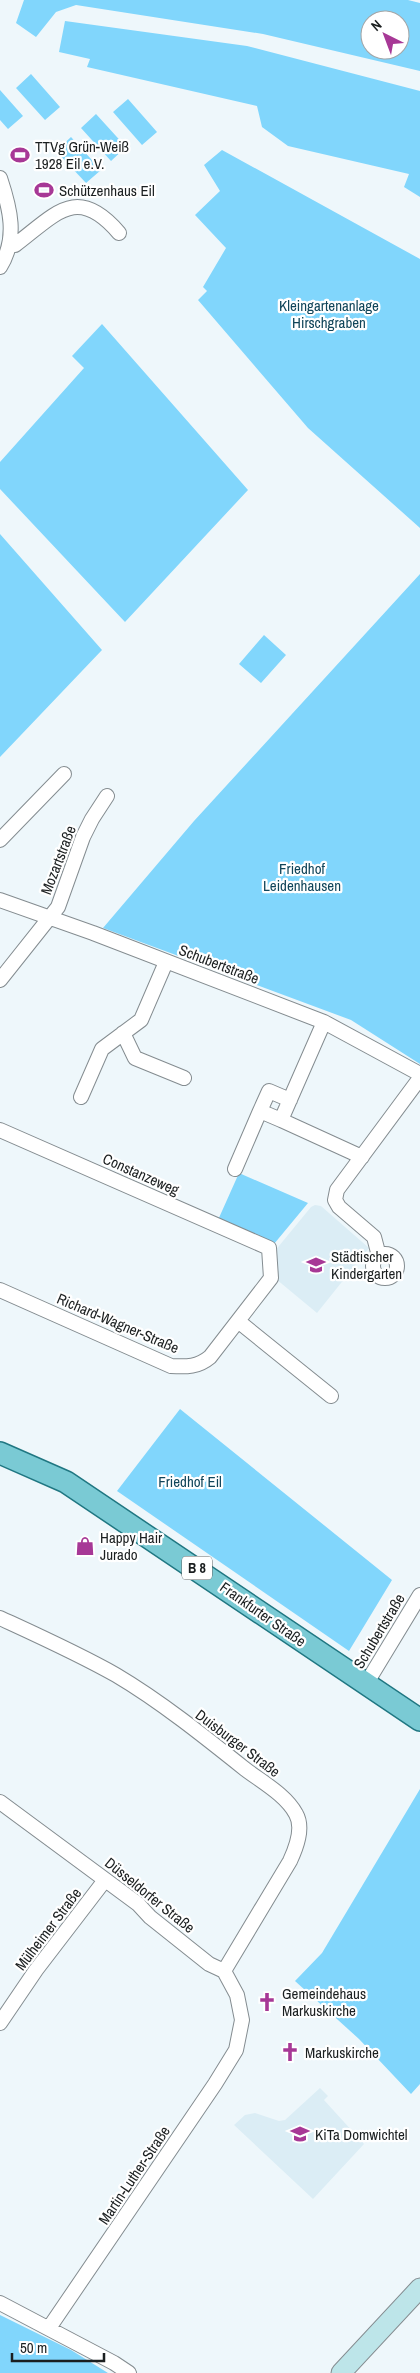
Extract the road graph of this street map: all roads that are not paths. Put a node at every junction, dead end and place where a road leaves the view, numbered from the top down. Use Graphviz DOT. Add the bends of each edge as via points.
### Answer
graph roads {
  1 [pos="0,178"];
  2 [pos="119,233"];
  3 [pos="10,244"];
  4 [pos="0,267"];
  5 [pos="64,774"];
  6 [pos="108,796"];
  7 [pos="0,840"];
  8 [pos="0,900"];
  9 [pos="50,917"];
  10 [pos="166,962"];
  11 [pos="0,980"];
  12 [pos="324,1022"];
  13 [pos="123,1033"];
  14 [pos="420,1074"];
  15 [pos="184,1078"];
  16 [pos="420,1078"];
  17 [pos="81,1097"];
  18 [pos="290,1100"];
  19 [pos="260,1111"];
  20 [pos="281,1120"];
  21 [pos="0,1130"];
  22 [pos="362,1157"];
  23 [pos="235,1169"];
  24 [pos="269,1248"];
  25 [pos="378,1256"];
  26 [pos="0,1290"];
  27 [pos="238,1321"];
  28 [pos="332,1396"];
  29 [pos="0,1453"];
  30 [pos="419,1598"];
  31 [pos="0,1618"];
  32 [pos="366,1684"];
  33 [pos="420,1720"];
  34 [pos="0,1802"];
  35 [pos="105,1880"];
  36 [pos="224,1971"];
  37 [pos="0,2023"];
  38 [pos="420,2288"];
  39 [pos="0,2303"];
  40 [pos="49,2328"];
  41 [pos="129,2373"];
  42 [pos="341,2373"];
  1 -- 3 [label="street" via="9,203"];
  2 -- 3 [label="street" via="100,214 79,205 55,214 15,245"];
  3 -- 4 [label="street"];
  5 -- 7 [label="street"];
  6 -- 9 [label="street, Mozartstraße" via="86,831 58,907"];
  8 -- 9 [label="street, Schubertstraße"];
  9 -- 10 [label="street, Schubertstraße"];
  9 -- 11 [label="street, Mozartstraße"];
  10 -- 12 [label="street, Schubertstraße"];
  10 -- 13 [label="street" via="142,1020"];
  12 -- 14 [label="street, Schubertstraße"];
  12 -- 18 [label="street"];
  13 -- 15 [label="street" via="135,1058"];
  13 -- 17 [label="street" via="102,1049"];
  16 -- 22 [label="street"];
  18 -- 19 [label="street" via="269,1091"];
  18 -- 20 [label="street"];
  19 -- 20 [label="street"];
  19 -- 23 [label="street"];
  20 -- 22 [label="street"];
  21 -- 24 [label="street, Constanzeweg"];
  22 -- 25 [label="street" via="338,1190 335,1200 374,1237"];
  24 -- 27 [label="street, Richard-Wagner-Straße" via="270,1278"];
  26 -- 27 [label="street, Richard-Wagner-Straße" via="171,1366 192,1367 203,1363"];
  27 -- 28 [label="street"];
  29 -- 32 [label="main road, Frankfurter Straße / B 8" via="66,1482"];
  30 -- 32 [label="street, Schubertstraße"];
  31 -- 36 [label="street, Duisburger Straße" via="118,1676 200,1733 282,1798 297,1815 297,1845 290,1861"];
  32 -- 33 [label="main road, Frankfurter Straße / B 8"];
  34 -- 35 [label="street, Düsseldorfer Straße"];
  35 -- 36 [label="street, Düsseldorfer Straße" via="209,1964"];
  35 -- 37 [label="street, Mülheimer Straße"];
  36 -- 40 [label="street, Martin-Luther-Straße" via="237,1995 242,2020 236,2050 200,2108"];
  38 -- 42 [label="street"];
  39 -- 40 [label="street"];
  40 -- 41 [label="street"];
}
